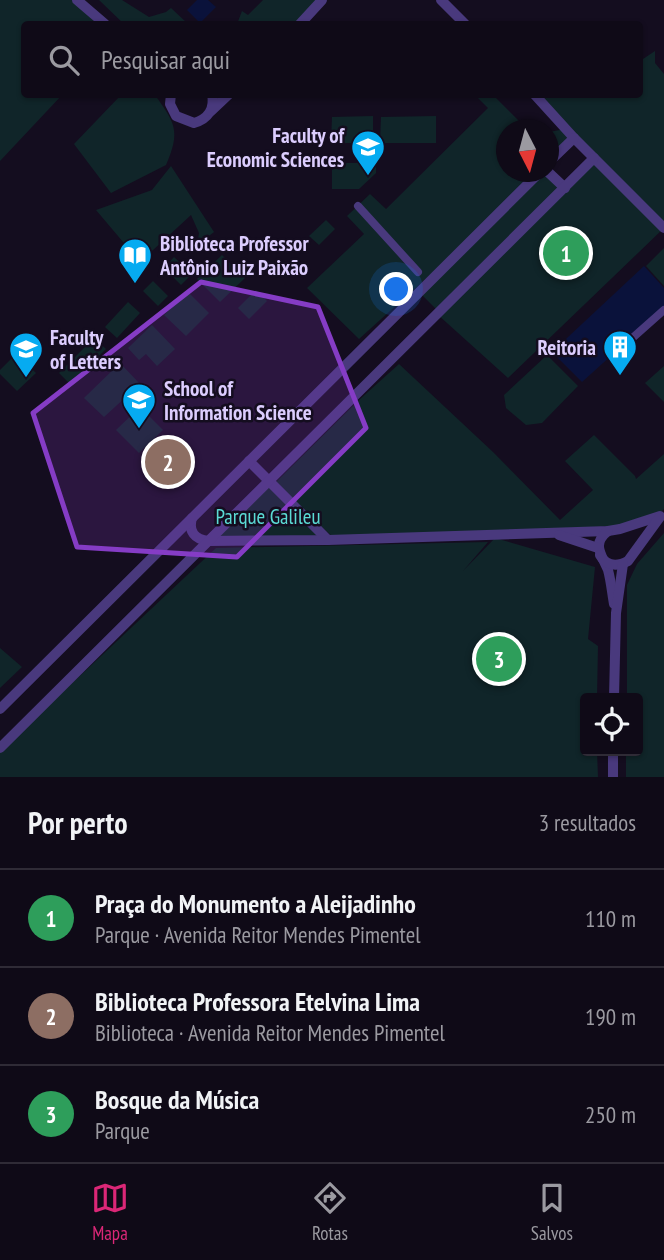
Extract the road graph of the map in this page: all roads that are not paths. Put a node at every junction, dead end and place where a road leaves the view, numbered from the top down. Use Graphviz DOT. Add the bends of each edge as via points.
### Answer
graph roads {
  1 [pos="78,0"];
  2 [pos="322,0"];
  3 [pos="441,0"];
  4 [pos="102,21"];
  5 [pos="303,21"];
  6 [pos="462,21"];
  7 [pos="169,98"];
  8 [pos="213,98"];
  9 [pos="225,98"];
  10 [pos="538,98"];
  11 [pos="209,113"];
  12 [pos="574,138"];
  13 [pos="559,152"];
  14 [pos="594,158"];
  15 [pos="530,182"];
  16 [pos="559,182"];
  17 [pos="565,188"];
  18 [pos="358,206"];
  19 [pos="664,228"];
  20 [pos="418,272"];
  21 [pos="664,310"];
  22 [pos="620,349"];
  23 [pos="249,461"];
  24 [pos="269,481"];
  25 [pos="662,514"];
  26 [pos="192,518"];
  27 [pos="620,529"];
  28 [pos="608,531"];
  29 [pos="546,533"];
  30 [pos="328,540"];
  31 [pos="208,541"];
  32 [pos="599,551"];
  33 [pos="632,556"];
  34 [pos="623,564"];
  35 [pos="616,614"];
  36 [pos="614,693"];
  37 [pos="0,709"];
  38 [pos="0,748"];
  39 [pos="613,756"];
  40 [pos="613,777"];
  1 -- 4 [label="street"];
  2 -- 5 [label="street"];
  3 -- 6 [label="street"];
  7 -- 11 [label="street" via="176,117 187,122 200,121"];
  8 -- 11 [label="street"];
  9 -- 11 [label="street"];
  10 -- 12 [label="street"];
  12 -- 13 [label="street"];
  12 -- 14 [label="street"];
  14 -- 17 [label="street"];
  14 -- 19 [label="street"];
  15 -- 23 [label="street"];
  16 -- 17 [label="street"];
  17 -- 24 [label="street"];
  18 -- 20 [label="street"];
  21 -- 22 [label="street"];
  23 -- 24 [label="street"];
  23 -- 26 [label="street"];
  24 -- 30 [label="street"];
  24 -- 31 [label="street"];
  25 -- 27 [label="street"];
  25 -- 33 [label="street"];
  26 -- 31 [label="street" via="191,531"];
  26 -- 37 [label="street"];
  27 -- 28 [label="street"];
  27 -- 33 [label="street" via="631,537"];
  28 -- 29 [label="street"];
  28 -- 32 [label="street" via="599,541"];
  29 -- 30 [label="street"];
  29 -- 32 [label="street"];
  30 -- 31 [label="street"];
  31 -- 38 [label="street"];
  32 -- 34 [label="street" via="607,563"];
  32 -- 35 [label="street" via="608,570"];
  33 -- 34 [label="street"];
  34 -- 35 [label="street"];
  35 -- 36 [label="street"];
  39 -- 40 [label="street"];
}
